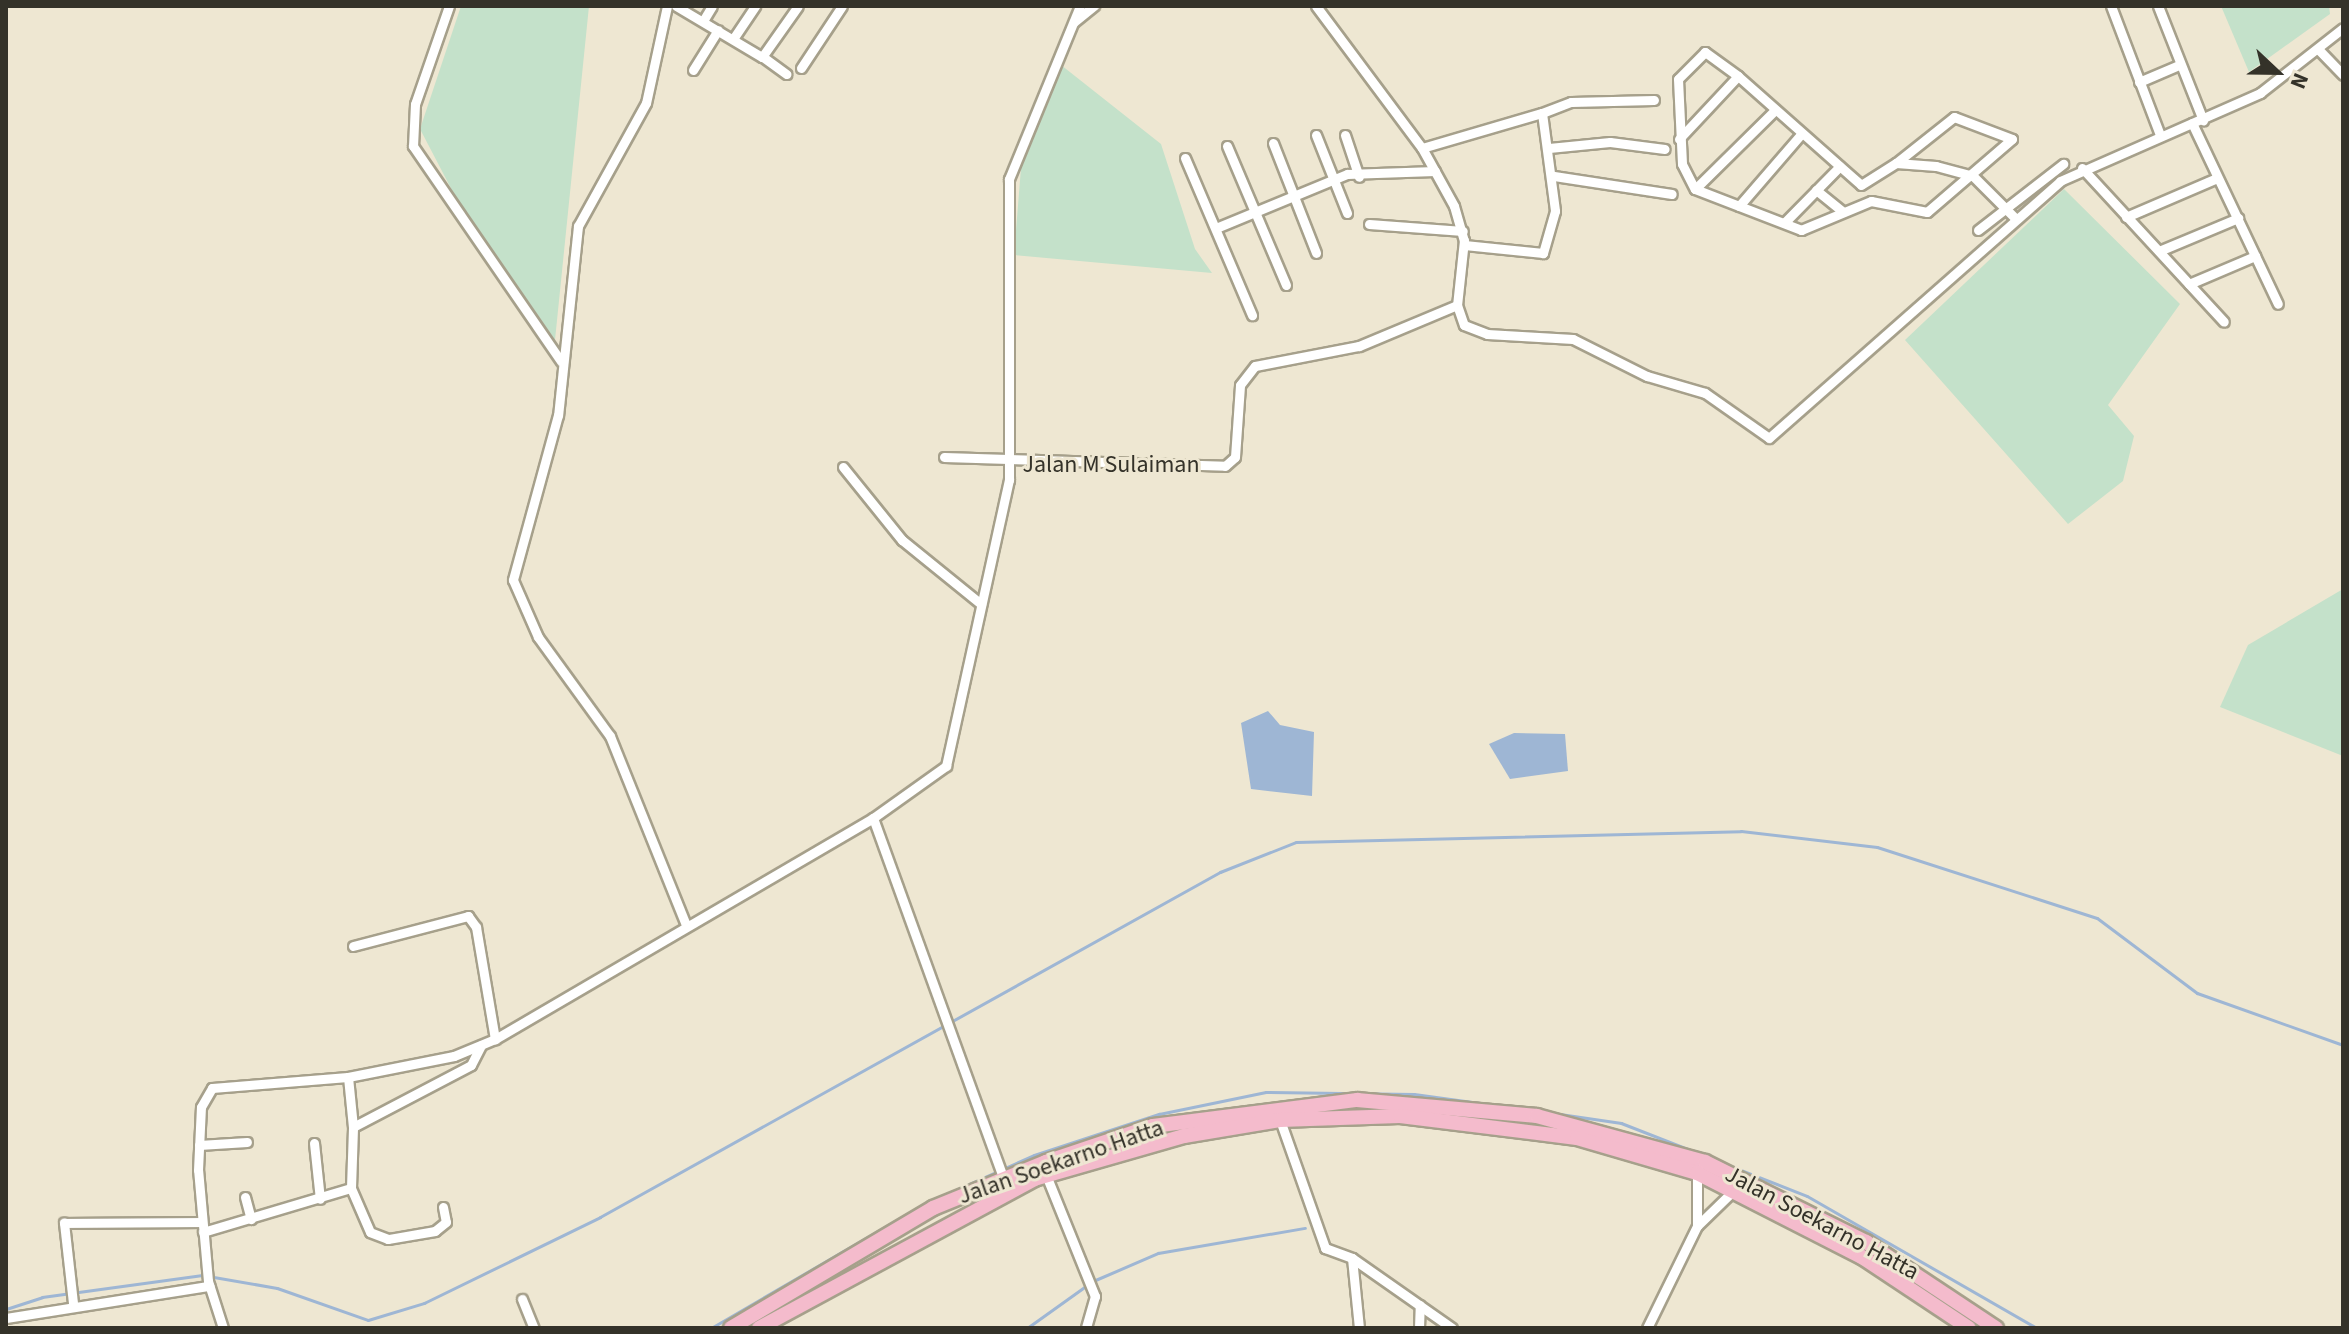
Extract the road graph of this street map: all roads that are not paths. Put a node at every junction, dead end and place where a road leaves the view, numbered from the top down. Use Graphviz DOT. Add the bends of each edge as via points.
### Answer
graph roads {
  1 [pos="449,6"];
  2 [pos="667,6"];
  3 [pos="676,6"];
  4 [pos="712,6"];
  5 [pos="755,6"];
  6 [pos="798,6"];
  7 [pos="842,6"];
  8 [pos="1094,6"];
  9 [pos="1316,6"];
  10 [pos="2111,6"];
  11 [pos="2158,6"];
  12 [pos="1079,8"];
  13 [pos="703,21"];
  14 [pos="1072,24"];
  15 [pos="2343,28"];
  16 [pos="718,30"];
  17 [pos="733,39"];
  18 [pos="2318,49"];
  19 [pos="763,57"];
  20 [pos="2179,65"];
  21 [pos="801,68"];
  22 [pos="693,70"];
  23 [pos="786,74"];
  24 [pos="2343,75"];
  25 [pos="1738,76"];
  26 [pos="2139,82"];
  27 [pos="1654,100"];
  28 [pos="1774,111"];
  29 [pos="1542,113"];
  30 [pos="2203,120"];
  31 [pos="2192,123"];
  32 [pos="1802,133"];
  33 [pos="1316,135"];
  34 [pos="1345,135"];
  35 [pos="2160,135"];
  36 [pos="1679,139"];
  37 [pos="1273,143"];
  38 [pos="1227,146"];
  39 [pos="1422,148"];
  40 [pos="1549,148"];
  41 [pos="1665,149"];
  42 [pos="1910,154"];
  43 [pos="1185,158"];
  44 [pos="1896,163"];
  45 [pos="2063,164"];
  46 [pos="1840,166"];
  47 [pos="1936,166"];
  48 [pos="2082,168"];
  49 [pos="1435,171"];
  50 [pos="1554,176"];
  51 [pos="1973,176"];
  52 [pos="1359,177"];
  53 [pos="2217,178"];
  54 [pos="1333,180"];
  55 [pos="1861,185"];
  56 [pos="1695,189"];
  57 [pos="1816,190"];
  58 [pos="1672,194"];
  59 [pos="1294,196"];
  60 [pos="1871,201"];
  61 [pos="1739,206"];
  62 [pos="2008,208"];
  63 [pos="1255,212"];
  64 [pos="1843,212"];
  65 [pos="1347,213"];
  66 [pos="2126,217"];
  67 [pos="2015,218"];
  68 [pos="2238,218"];
  69 [pos="1785,222"];
  70 [pos="1369,224"];
  71 [pos="1216,228"];
  72 [pos="1978,230"];
  73 [pos="1463,231"];
  74 [pos="1464,245"];
  75 [pos="2159,251"];
  76 [pos="1316,253"];
  77 [pos="2255,256"];
  78 [pos="2189,284"];
  79 [pos="1286,285"];
  80 [pos="2278,304"];
  81 [pos="1457,305"];
  82 [pos="1252,315"];
  83 [pos="2224,322"];
  84 [pos="562,362"];
  85 [pos="944,457"];
  86 [pos="1010,465"];
  87 [pos="843,467"];
  88 [pos="981,604"];
  89 [pos="873,818"];
  90 [pos="685,923"];
  91 [pos="353,946"];
  92 [pos="495,1039"];
  93 [pos="481,1045"];
  94 [pos="348,1077"];
  95 [pos="1280,1120"];
  96 [pos="353,1127"];
  97 [pos="247,1142"];
  98 [pos="314,1143"];
  99 [pos="199,1145"];
  100 [pos="1697,1173"];
  101 [pos="1046,1175"];
  102 [pos="1002,1176"];
  103 [pos="351,1188"];
  104 [pos="1734,1190"];
  105 [pos="245,1197"];
  106 [pos="320,1199"];
  107 [pos="443,1207"];
  108 [pos="251,1219"];
  109 [pos="1697,1226"];
  110 [pos="202,1227"];
  111 [pos="1352,1258"];
  112 [pos="208,1283"];
  113 [pos="522,1299"];
  114 [pos="73,1301"];
  115 [pos="1420,1305"];
  116 [pos="6,1318"];
  117 [pos="223,1328"];
  118 [pos="534,1328"];
  119 [pos="731,1328"];
  120 [pos="759,1328"];
  121 [pos="1086,1328"];
  122 [pos="1359,1328"];
  123 [pos="1419,1328"];
  124 [pos="1452,1328"];
  125 [pos="1647,1328"];
  126 [pos="1969,1328"];
  127 [pos="1996,1328"];
  1 -- 84 [label="street" via="415,104 413,146"];
  2 -- 84 [label="street" via="646,103 578,226"];
  3 -- 13 [label="street"];
  4 -- 13 [label="street"];
  5 -- 17 [label="street"];
  6 -- 19 [label="street"];
  7 -- 21 [label="street"];
  8 -- 14 [label="street"];
  9 -- 39 [label="street"];
  10 -- 26 [label="street"];
  11 -- 20 [label="street"];
  12 -- 14 [label="street"];
  13 -- 16 [label="street"];
  14 -- 86 [label="street" via="1009,179"];
  15 -- 18 [label="street"];
  16 -- 17 [label="street"];
  16 -- 22 [label="street"];
  17 -- 19 [label="street"];
  18 -- 24 [label="street"];
  18 -- 30 [label="street" via="2260,93"];
  19 -- 23 [label="street"];
  20 -- 26 [label="street"];
  20 -- 30 [label="street"];
  25 -- 28 [label="street"];
  25 -- 36 [label="street"];
  25 -- 36 [label="street" via="1705,52 1678,79"];
  26 -- 35 [label="street"];
  27 -- 29 [label="street" via="1571,102"];
  28 -- 32 [label="street"];
  28 -- 56 [label="street"];
  29 -- 39 [label="street"];
  29 -- 40 [label="street"];
  30 -- 31 [label="street"];
  31 -- 35 [label="street"];
  31 -- 53 [label="street"];
  32 -- 46 [label="street"];
  32 -- 61 [label="street"];
  33 -- 54 [label="street"];
  34 -- 52 [label="street"];
  35 -- 48 [label="street"];
  36 -- 56 [label="street"];
  37 -- 59 [label="street"];
  38 -- 63 [label="street"];
  39 -- 49 [label="street"];
  40 -- 41 [label="street" via="1610,142"];
  40 -- 50 [label="street"];
  42 -- 44 [label="street"];
  42 -- 47 [label="street"];
  42 -- 51 [label="street" via="1954,117 2012,139"];
  43 -- 71 [label="street"];
  44 -- 47 [label="street"];
  44 -- 55 [label="street"];
  45 -- 62 [label="street"];
  46 -- 55 [label="street"];
  46 -- 57 [label="street"];
  47 -- 51 [label="street"];
  48 -- 66 [label="street"];
  48 -- 67 [label="street"];
  49 -- 52 [label="street"];
  49 -- 73 [label="street"];
  50 -- 58 [label="street"];
  50 -- 74 [label="street" via="1555,211 1543,253"];
  51 -- 60 [label="street" via="1927,212"];
  51 -- 62 [label="street"];
  52 -- 54 [label="street"];
  53 -- 66 [label="street"];
  53 -- 68 [label="street"];
  54 -- 59 [label="street"];
  54 -- 65 [label="street"];
  55 -- 60 [label="street"];
  56 -- 61 [label="street"];
  57 -- 64 [label="street"];
  57 -- 69 [label="street"];
  59 -- 63 [label="street"];
  59 -- 76 [label="street"];
  60 -- 64 [label="street"];
  61 -- 69 [label="street"];
  62 -- 67 [label="street"];
  62 -- 72 [label="street"];
  63 -- 71 [label="street"];
  63 -- 79 [label="street"];
  64 -- 69 [label="street" via="1801,230"];
  66 -- 75 [label="street"];
  67 -- 81 [label="street" via="1769,438 1705,393 1647,376 1573,339 1472,330"];
  68 -- 75 [label="street"];
  68 -- 77 [label="street"];
  70 -- 73 [label="street"];
  71 -- 82 [label="street"];
  73 -- 74 [label="street"];
  74 -- 81 [label="street"];
  75 -- 78 [label="street"];
  77 -- 78 [label="street"];
  77 -- 80 [label="street"];
  78 -- 83 [label="street"];
  81 -- 86 [label="street, Jalan M Sulaiman" via="1359,346 1255,366 1240,385 1230,464"];
  84 -- 90 [label="street" via="558,415 513,580 538,637 610,736"];
  85 -- 86 [label="street"];
  86 -- 88 [label="street"];
  87 -- 88 [label="street" via="902,540"];
  88 -- 89 [label="street" via="946,766"];
  89 -- 90 [label="street"];
  89 -- 102 [label="street"];
  90 -- 92 [label="street"];
  91 -- 92 [label="street" via="468,916"];
  92 -- 93 [label="street"];
  93 -- 94 [label="street"];
  93 -- 96 [label="street" via="471,1065"];
  94 -- 96 [label="street"];
  94 -- 99 [label="street" via="212,1088 201,1107"];
  95 -- 100 [label="highway, Jalan Soekarno Hatta" via="1400,1116 1523,1128"];
  95 -- 101 [label="highway, Jalan Soekarno Hatta" via="1143,1145"];
  95 -- 111 [label="street" via="1325,1248"];
  96 -- 103 [label="street"];
  97 -- 99 [label="street"];
  98 -- 106 [label="street"];
  99 -- 110 [label="street"];
  100 -- 104 [label="highway, Jalan Soekarno Hatta"];
  100 -- 109 [label="street"];
  101 -- 120 [label="highway, Jalan Soekarno Hatta" via="945,1221"];
  101 -- 121 [label="street" via="1095,1296"];
  102 -- 119 [label="highway, Jalan Soekarno Hatta" via="933,1208"];
  102 -- 127 [label="highway, Jalan Soekarno Hatta" via="1153,1126 1269,1106 1357,1100 1537,1116 1640,1139 1747,1179 1866,1242"];
  103 -- 106 [label="street"];
  103 -- 107 [label="street" via="370,1232 381,1239 442,1228"];
  104 -- 109 [label="street"];
  104 -- 126 [label="highway, Jalan Soekarno Hatta" via="1862,1257"];
  105 -- 108 [label="street"];
  106 -- 108 [label="street"];
  108 -- 110 [label="street"];
  109 -- 125 [label="street"];
  110 -- 112 [label="street"];
  110 -- 114 [label="street" via="64,1223"];
  111 -- 115 [label="street"];
  111 -- 122 [label="street"];
  112 -- 114 [label="street"];
  112 -- 117 [label="street"];
  113 -- 118 [label="street"];
  114 -- 116 [label="street"];
  115 -- 123 [label="street"];
  115 -- 124 [label="street"];
}
